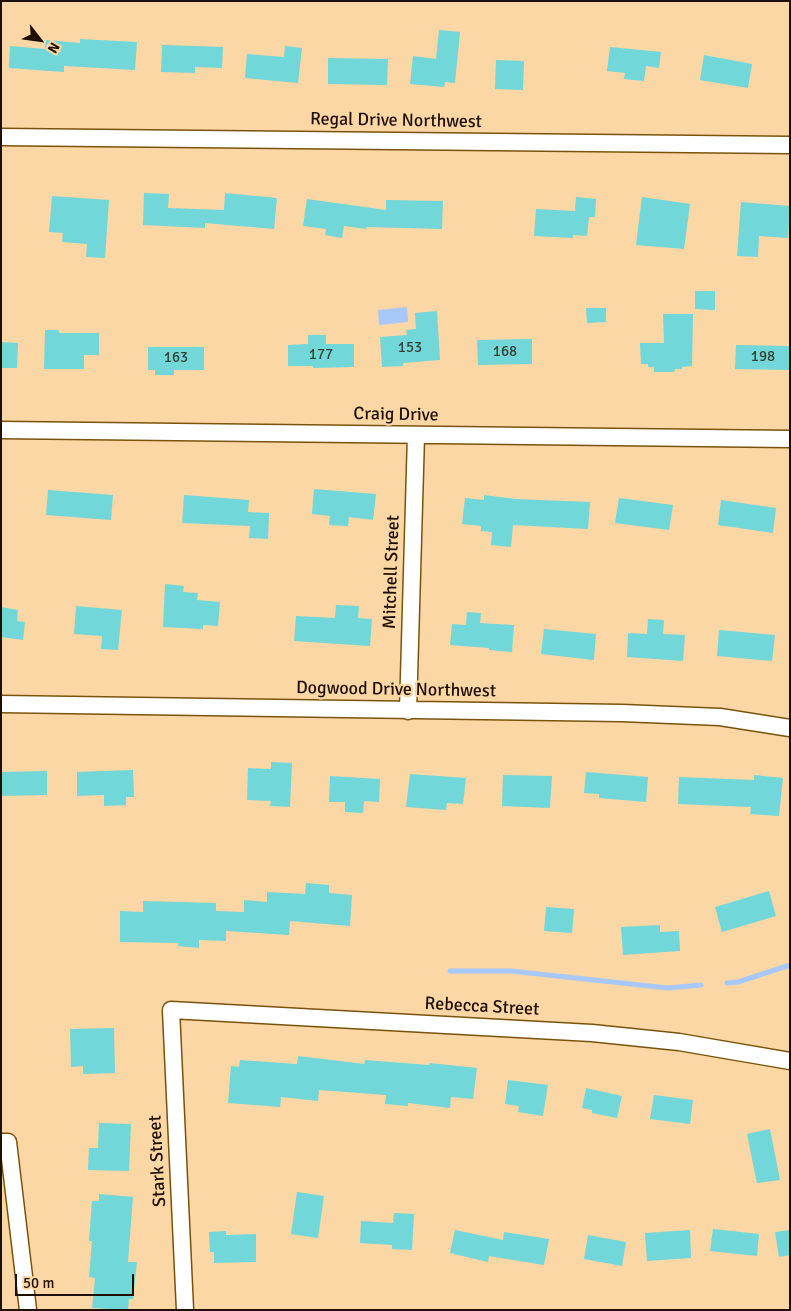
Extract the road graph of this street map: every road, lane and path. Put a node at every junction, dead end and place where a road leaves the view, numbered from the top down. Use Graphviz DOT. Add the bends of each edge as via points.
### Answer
graph roads {
  1 [pos="1,137"];
  2 [pos="790,145"];
  3 [pos="1,430"];
  4 [pos="416,435"];
  5 [pos="790,440"];
  6 [pos="1,704"];
  7 [pos="408,711"];
  8 [pos="790,728"];
  9 [pos="171,1010"];
  10 [pos="790,1061"];
  11 [pos="1,1142"];
  12 [pos="28,1310"];
  13 [pos="185,1310"];
  1 -- 2 [label="street, Regal Drive Northwest"];
  3 -- 4 [label="street, Craig Drive"];
  4 -- 5 [label="street, Craig Drive"];
  4 -- 7 [label="street, Mitchell Street"];
  6 -- 7 [label="street, Dogwood Drive Northwest"];
  7 -- 8 [label="street, Dogwood Drive Northwest" via="720,717"];
  9 -- 10 [label="street, Rebecca Street" via="592,1033 679,1042"];
  9 -- 13 [label="street, Stark Street"];
  11 -- 12 [label="street" via="8,1142"];
}
